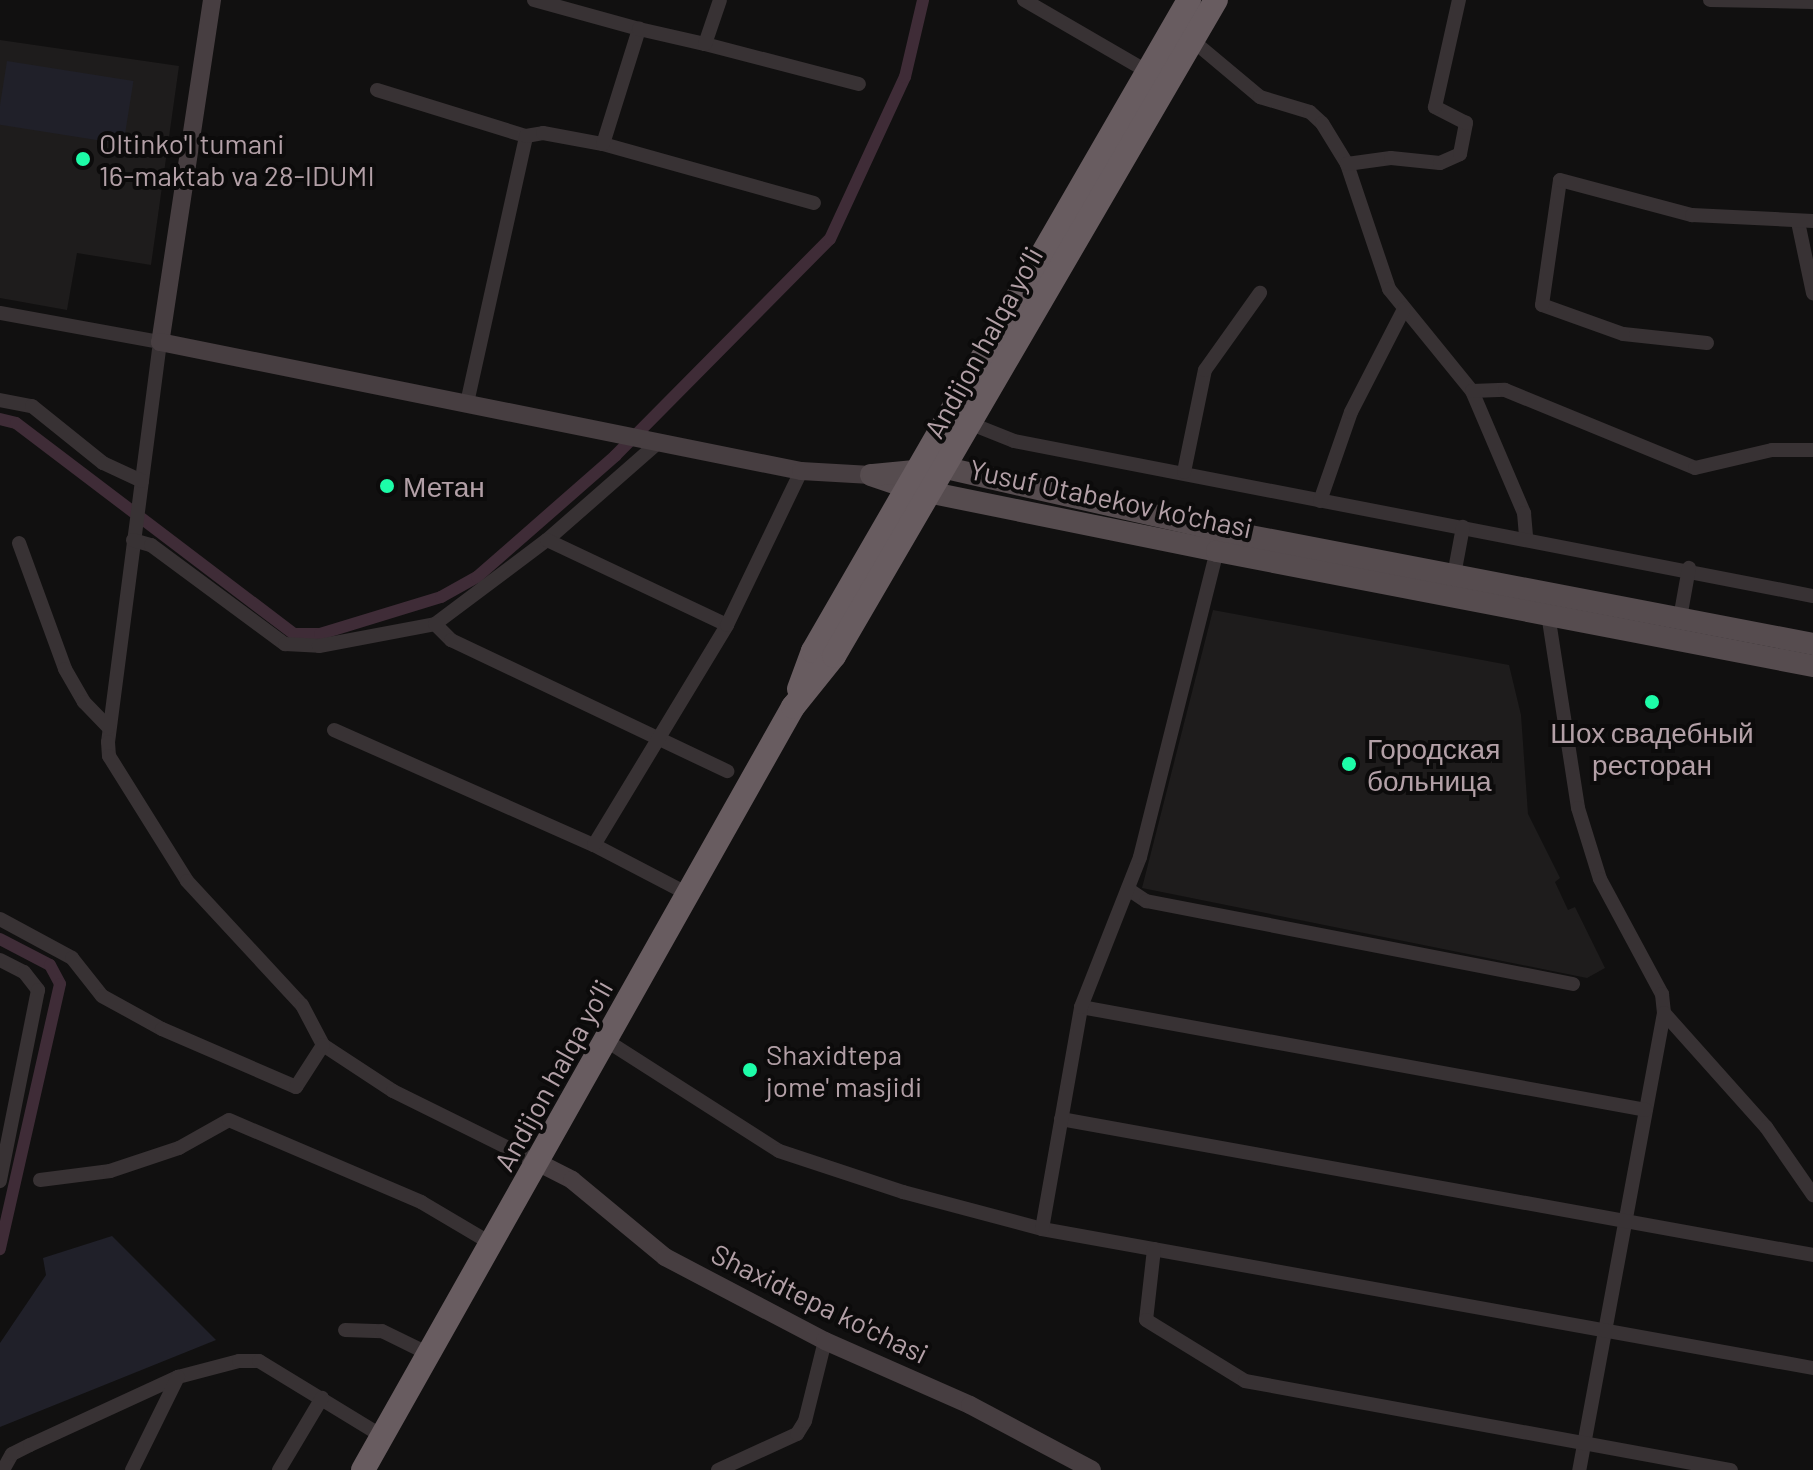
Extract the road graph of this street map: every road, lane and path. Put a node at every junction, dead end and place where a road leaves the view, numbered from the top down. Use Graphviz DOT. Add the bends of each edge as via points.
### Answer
graph roads {
  1 [pos="212,0"];
  2 [pos="534,0"];
  3 [pos="720,0"];
  4 [pos="1024,0"];
  5 [pos="1189,0"];
  6 [pos="1216,0"];
  7 [pos="1459,0"];
  8 [pos="1710,0"];
  9 [pos="1813,2"];
  10 [pos="639,29"];
  11 [pos="1192,40"];
  12 [pos="705,44"];
  13 [pos="1148,72"];
  14 [pos="859,84"];
  15 [pos="377,90"];
  16 [pos="526,136"];
  17 [pos="603,144"];
  18 [pos="1347,164"];
  19 [pos="814,203"];
  20 [pos="1805,221"];
  21 [pos="1260,293"];
  22 [pos="1813,293"];
  23 [pos="1404,309"];
  24 [pos="0,313"];
  25 [pos="160,342"];
  26 [pos="1707,343"];
  27 [pos="1472,391"];
  28 [pos="0,400"];
  29 [pos="467,403"];
  30 [pos="969,423"];
  31 [pos="655,441"];
  32 [pos="1813,450"];
  33 [pos="946,468"];
  34 [pos="801,471"];
  35 [pos="1184,472"];
  36 [pos="871,475"];
  37 [pos="920,482"];
  38 [pos="141,486"];
  39 [pos="1320,501"];
  40 [pos="1463,527"];
  41 [pos="133,535"];
  42 [pos="1526,538"];
  43 [pos="547,540"];
  44 [pos="19,543"];
  45 [pos="1217,551"];
  46 [pos="1689,568"];
  47 [pos="1454,575"];
  48 [pos="1813,596"];
  49 [pos="1548,614"];
  50 [pos="1680,618"];
  51 [pos="435,624"];
  52 [pos="727,625"];
  53 [pos="1813,644"];
  54 [pos="1813,666"];
  55 [pos="108,727"];
  56 [pos="334,730"];
  57 [pos="661,736"];
  58 [pos="727,771"];
  59 [pos="594,845"];
  60 [pos="1128,889"];
  61 [pos="688,894"];
  62 [pos="0,919"];
  63 [pos="0,960"];
  64 [pos="1573,984"];
  65 [pos="1081,1007"];
  66 [pos="1664,1013"];
  67 [pos="607,1041"];
  68 [pos="323,1045"];
  69 [pos="1646,1110"];
  70 [pos="1061,1119"];
  71 [pos="539,1163"];
  72 [pos="40,1180"];
  73 [pos="0,1181"];
  74 [pos="1813,1195"];
  75 [pos="1625,1221"];
  76 [pos="1042,1229"];
  77 [pos="492,1244"];
  78 [pos="1154,1249"];
  79 [pos="1813,1255"];
  80 [pos="345,1330"];
  81 [pos="1604,1332"];
  82 [pos="825,1341"];
  83 [pos="429,1354"];
  84 [pos="1813,1368"];
  85 [pos="178,1377"];
  86 [pos="322,1398"];
  87 [pos="382,1436"];
  88 [pos="1583,1443"];
  89 [pos="3,1470"];
  90 [pos="132,1470"];
  91 [pos="279,1470"];
  92 [pos="363,1470"];
  93 [pos="718,1470"];
  94 [pos="1092,1470"];
  95 [pos="1579,1470"];
  96 [pos="1731,1470"];
  1 -- 25 [label="street"];
  2 -- 10 [label="street"];
  3 -- 12 [label="street"];
  4 -- 13 [label="street"];
  5 -- 13 [label="highway, Andijon halqa yo‘li"];
  6 -- 11 [label="highway, Andijon halqa yo‘li"];
  7 -- 18 [label="street" via="1435,107 1466,123 1460,154 1440,163 1391,158"];
  8 -- 9 [label="street"];
  10 -- 12 [label="street"];
  10 -- 17 [label="street"];
  11 -- 18 [label="street" via="1260,97 1316,116"];
  11 -- 30 [label="highway, Andijon halqa yo‘li"];
  12 -- 14 [label="street"];
  13 -- 37 [label="highway, Andijon halqa yo‘li"];
  15 -- 16 [label="street"];
  16 -- 17 [label="street" via="543,133"];
  16 -- 29 [label="street"];
  17 -- 19 [label="street"];
  18 -- 23 [label="street" via="1383,273"];
  20 -- 22 [label="street"];
  20 -- 26 [label="street" via="1692,215 1560,180 1542,305 1623,334"];
  21 -- 35 [label="street" via="1205,370"];
  23 -- 27 [label="street" via="1435,339"];
  23 -- 39 [label="street" via="1351,412"];
  24 -- 25 [label="street"];
  25 -- 29 [label="street"];
  25 -- 38 [label="street"];
  27 -- 32 [label="street" via="1505,390 1695,468 1772,450"];
  27 -- 42 [label="street" via="1524,513"];
  28 -- 38 [label="street" via="32,406"];
  29 -- 31 [label="street"];
  30 -- 33 [label="highway, Andijon halqa yo‘li"];
  30 -- 35 [label="street" via="1014,441"];
  31 -- 34 [label="street"];
  31 -- 43 [label="street"];
  33 -- 37 [label="highway, Andijon halqa yo‘li"];
  33 -- 47 [label="main road, Yusuf Otabekov ko'chasi"];
  34 -- 36 [label="street"];
  34 -- 52 [label="street"];
  35 -- 39 [label="street"];
  36 -- 37 [label="main road, Yusuf Otabekov ko'chasi"];
  37 -- 45 [label="main road, Yusuf Otabekov ko'chasi"];
  37 -- 61 [label="highway, Andijon halqa yo‘li" via="834,656 793,707"];
  38 -- 41 [label="street"];
  39 -- 40 [label="street"];
  40 -- 42 [label="street"];
  40 -- 47 [label="street"];
  41 -- 51 [label="street" via="285,644 319,646"];
  41 -- 55 [label="street"];
  42 -- 46 [label="street"];
  43 -- 51 [label="street"];
  43 -- 52 [label="street"];
  44 -- 55 [label="street" via="65,669 84,702"];
  45 -- 49 [label="main road, Yusuf Otabekov ko'chasi"];
  45 -- 60 [label="street"];
  46 -- 48 [label="street"];
  46 -- 50 [label="street"];
  47 -- 50 [label="main road, Yusuf Otabekov ko'chasi"];
  49 -- 54 [label="main road, Yusuf Otabekov ko'chasi"];
  49 -- 66 [label="street" via="1578,808 1600,879 1662,994"];
  50 -- 53 [label="main road, Yusuf Otabekov ko'chasi"];
  51 -- 57 [label="street" via="451,640"];
  52 -- 57 [label="street"];
  55 -- 68 [label="street" via="109,756 187,881 302,1005"];
  56 -- 59 [label="street"];
  57 -- 58 [label="street"];
  57 -- 59 [label="street"];
  59 -- 61 [label="street"];
  60 -- 64 [label="street" via="1146,901"];
  60 -- 65 [label="street"];
  61 -- 67 [label="highway, Andijon halqa yo‘li"];
  62 -- 68 [label="street" via="72,958 102,996 162,1029 296,1087"];
  63 -- 73 [label="street" via="24,972 38,990"];
  65 -- 69 [label="street"];
  65 -- 70 [label="street"];
  66 -- 69 [label="street"];
  66 -- 74 [label="street" via="1766,1127"];
  67 -- 71 [label="highway, Andijon halqa yo‘li"];
  67 -- 76 [label="street" via="779,1151"];
  68 -- 71 [label="street" via="393,1091"];
  69 -- 75 [label="street"];
  70 -- 75 [label="street"];
  70 -- 76 [label="street"];
  71 -- 77 [label="highway, Andijon halqa yo‘li"];
  71 -- 82 [label="street, Shaxidtepa ko'chasi" via="572,1180 665,1257"];
  72 -- 77 [label="street" via="110,1171 179,1148 229,1120 421,1202"];
  75 -- 79 [label="street"];
  75 -- 81 [label="street"];
  76 -- 78 [label="street"];
  77 -- 83 [label="highway, Andijon halqa yo‘li"];
  78 -- 81 [label="street"];
  78 -- 88 [label="street" via="1146,1320 1245,1381"];
  80 -- 83 [label="street" via="382,1331"];
  81 -- 84 [label="street"];
  81 -- 88 [label="street"];
  82 -- 93 [label="street" via="797,1434"];
  82 -- 94 [label="street, Shaxidtepa ko'chasi" via="970,1405"];
  83 -- 87 [label="highway, Andijon halqa yo‘li"];
  85 -- 86 [label="street" via="259,1361"];
  85 -- 89 [label="street" via="12,1454"];
  85 -- 90 [label="street"];
  86 -- 87 [label="street"];
  86 -- 91 [label="street"];
  87 -- 92 [label="highway, Andijon halqa yo‘li"];
  88 -- 95 [label="street"];
  88 -- 96 [label="street"];
}
